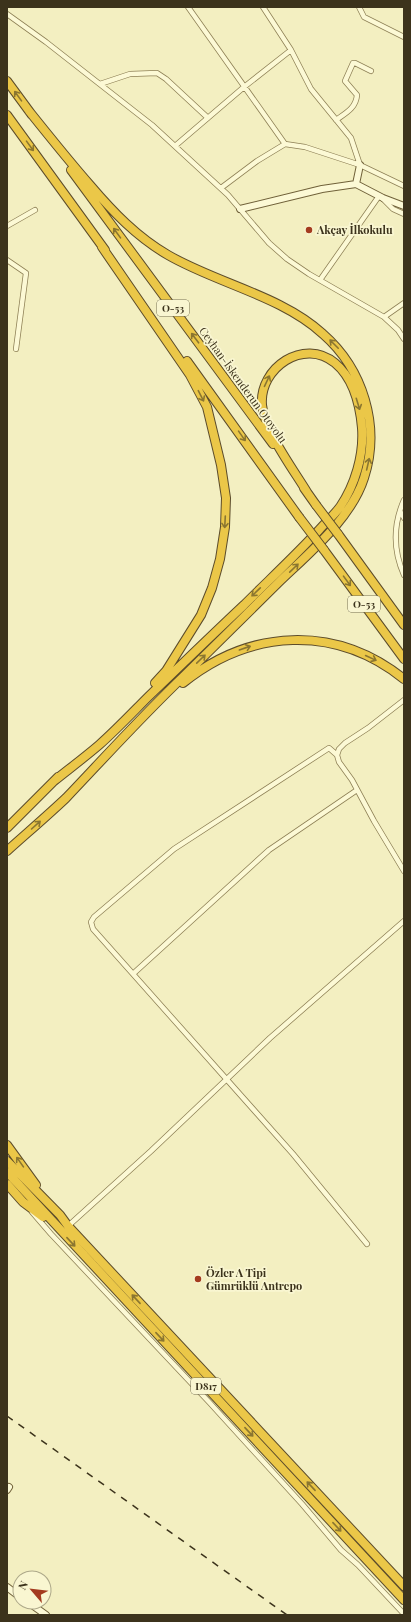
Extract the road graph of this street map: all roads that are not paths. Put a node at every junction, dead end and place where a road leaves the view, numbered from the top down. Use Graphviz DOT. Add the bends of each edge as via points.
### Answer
graph roads {
  1 [pos="188,7"];
  2 [pos="263,7"];
  3 [pos="359,7"];
  4 [pos="7,14"];
  5 [pos="404,37"];
  6 [pos="291,50"];
  7 [pos="370,71"];
  8 [pos="7,81"];
  9 [pos="100,84"];
  10 [pos="244,87"];
  11 [pos="29,112"];
  12 [pos="7,115"];
  13 [pos="208,118"];
  14 [pos="336,120"];
  15 [pos="285,144"];
  16 [pos="175,146"];
  17 [pos="360,165"];
  18 [pos="356,184"];
  19 [pos="404,186"];
  20 [pos="221,188"];
  21 [pos="381,197"];
  22 [pos="404,206"];
  23 [pos="240,209"];
  24 [pos="35,210"];
  25 [pos="404,214"];
  26 [pos="7,226"];
  27 [pos="102,247"];
  28 [pos="7,260"];
  29 [pos="320,280"];
  30 [pos="404,303"];
  31 [pos="384,317"];
  32 [pos="404,339"];
  33 [pos="16,349"];
  34 [pos="307,492"];
  35 [pos="404,500"];
  36 [pos="400,511"];
  37 [pos="404,518"];
  38 [pos="404,575"];
  39 [pos="404,625"];
  40 [pos="404,659"];
  41 [pos="404,679"];
  42 [pos="404,700"];
  43 [pos="134,726"];
  44 [pos="337,755"];
  45 [pos="54,781"];
  46 [pos="357,790"];
  47 [pos="7,828"];
  48 [pos="7,851"];
  49 [pos="404,871"];
  50 [pos="404,921"];
  51 [pos="134,973"];
  52 [pos="226,1080"];
  53 [pos="7,1145"];
  54 [pos="7,1161"];
  55 [pos="7,1172"];
  56 [pos="7,1184"];
  57 [pos="23,1202"];
  58 [pos="60,1215"];
  59 [pos="65,1229"];
  60 [pos="367,1244"];
  61 [pos="375,1555"];
  62 [pos="367,1560"];
  63 [pos="358,1565"];
  64 [pos="404,1586"];
  65 [pos="404,1600"];
  66 [pos="404,1614"];
  1 -- 10 [label="street"];
  2 -- 6 [label="street"];
  3 -- 5 [label="street" via="364,16"];
  4 -- 9 [label="street"];
  6 -- 10 [label="street"];
  6 -- 14 [label="street" via="311,89"];
  7 -- 14 [label="street" via="353,63 345,81 357,95 356,102 349,112"];
  11 -- 8 [label="highway, Ceyhan-İskenderun Otoyolu / O-53, one-way"];
  9 -- 13 [label="street" via="130,74 157,73"];
  9 -- 16 [label="street"];
  10 -- 13 [label="street"];
  10 -- 15 [label="street"];
  34 -- 11 [label="highway, Ceyhan-İskenderun Otoyolu / O-53, one-way"];
  43 -- 11 [label="highway, one-way" via="345,515 356,498 370,455 368,409 352,366 322,332 279,305 185,265 140,236 119,218"];
  12 -- 27 [label="highway, O-53, one-way"];
  13 -- 16 [label="street"];
  14 -- 17 [label="street" via="351,138"];
  15 -- 17 [label="street" via="305,147"];
  15 -- 20 [label="street"];
  16 -- 20 [label="street"];
  17 -- 18 [label="street"];
  17 -- 19 [label="street"];
  18 -- 21 [label="street"];
  18 -- 23 [label="street" via="322,189"];
  20 -- 23 [label="street"];
  21 -- 22 [label="street"];
  21 -- 25 [label="street" via="393,209"];
  21 -- 29 [label="street"];
  23 -- 29 [label="street" via="287,259"];
  24 -- 26 [label="street"];
  27 -- 40 [label="highway, O-53, one-way, bridge"];
  27 -- 45 [label="highway, one-way" via="190,375 207,407 226,498 225,527 220,559 201,615 166,671"];
  28 -- 33 [label="street" via="26,273"];
  29 -- 31 [label="street"];
  30 -- 31 [label="street"];
  31 -- 32 [label="street"];
  34 -- 39 [label="highway, Ceyhan-İskenderun Otoyolu / O-53, bridge"];
  34 -- 45 [label="highway, one-way" via="266,422 262,393 272,370 280,362 290,357 312,354 329,359 341,368 359,409 362,430 361,453 356,475 339,508 306,544 99,745"];
  35 -- 36 [label="street"];
  36 -- 37 [label="street"];
  36 -- 38 [label="street" via="395,534 396,554"];
  43 -- 41 [label="highway, one-way" via="174,690 211,663 250,646 271,642 310,640 348,648 371,657"];
  42 -- 44 [label="street" via="345,743"];
  48 -- 43 [label="highway, one-way" via="64,800"];
  44 -- 46 [label="street"];
  44 -- 51 [label="street" via="329,748 174,849 94,917 91,922 92,929"];
  45 -- 47 [label="highway"];
  46 -- 49 [label="street"];
  46 -- 51 [label="street" via="269,850"];
  50 -- 52 [label="street" via="270,1038"];
  51 -- 52 [label="street"];
  52 -- 59 [label="street"];
  52 -- 60 [label="street" via="293,1154"];
  58 -- 53 [label="highway, one-way"];
  54 -- 58 [label="highway, D817"];
  55 -- 59 [label="highway, D817"];
  56 -- 57 [label="highway"];
  57 -- 59 [label="highway"];
  57 -- 63 [label="street" via="219,1413 341,1550"];
  58 -- 59 [label="highway, D817"];
  61 -- 59 [label="highway, D817, one-way"];
  59 -- 62 [label="highway, D817, one-way"];
  61 -- 62 [label="street"];
  61 -- 64 [label="highway, D817"];
  62 -- 63 [label="street"];
  62 -- 65 [label="highway, D817"];
  63 -- 66 [label="street"];
}
